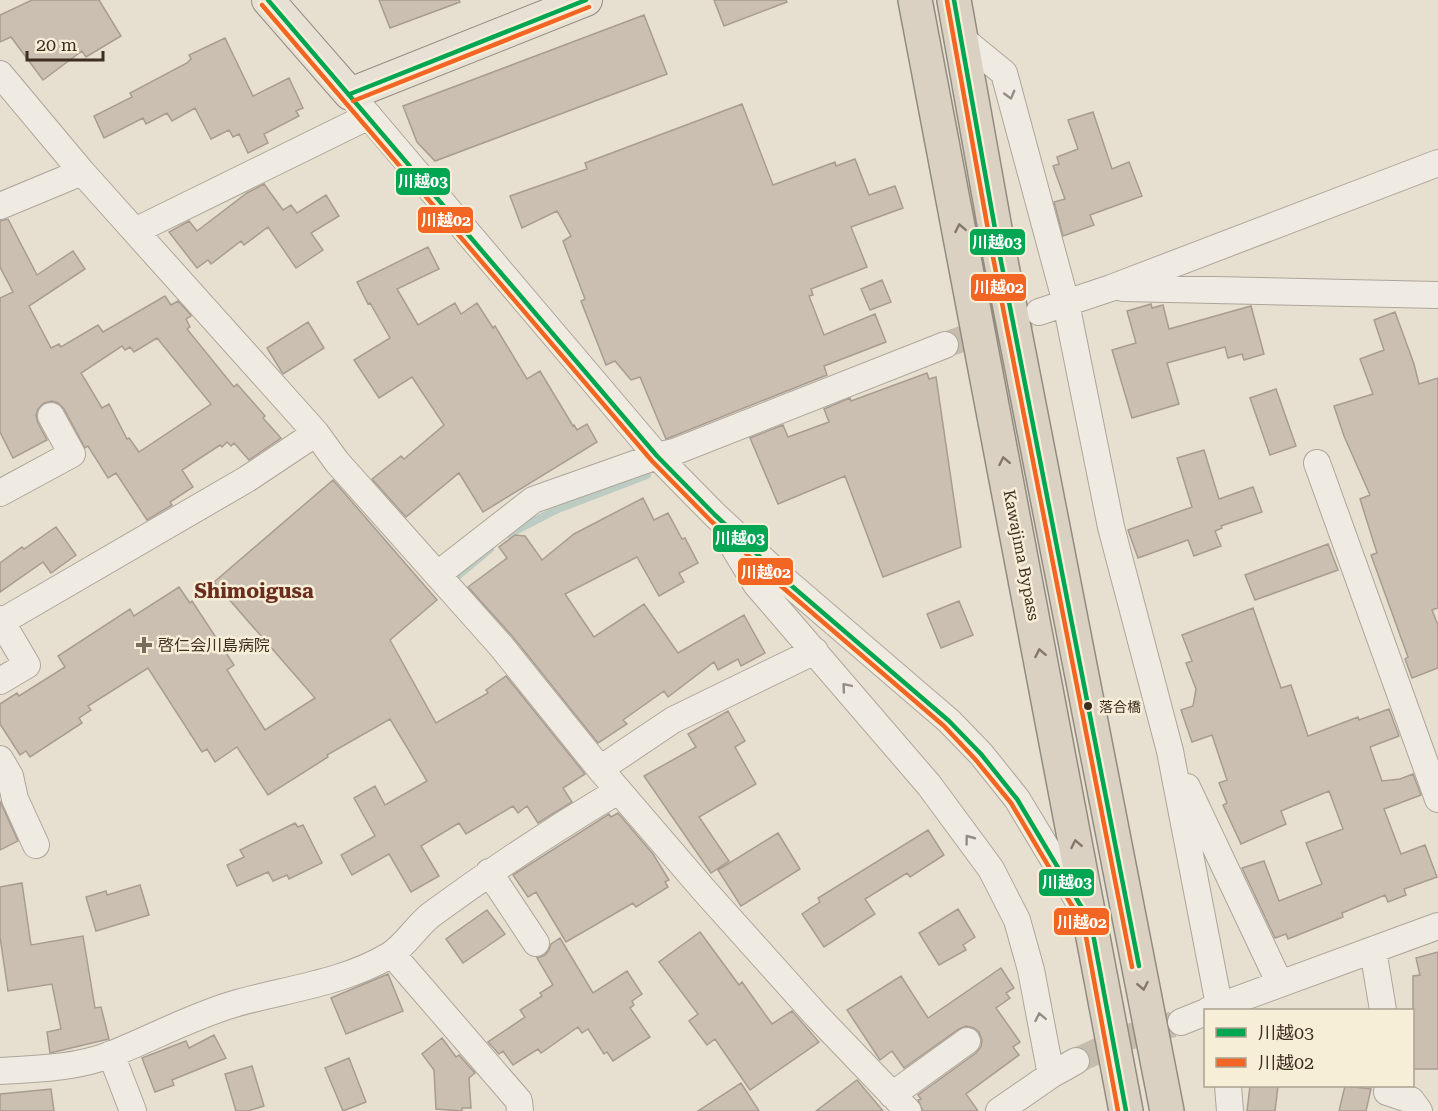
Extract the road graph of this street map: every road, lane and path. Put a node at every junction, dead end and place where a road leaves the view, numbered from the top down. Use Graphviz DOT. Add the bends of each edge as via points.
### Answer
graph roads {
  1 [pos="268,0"];
  2 [pos="586,0"];
  3 [pos="915,0"];
  4 [pos="954,0"];
  5 [pos="960,37"];
  6 [pos="0,74"];
  7 [pos="360,105"];
  8 [pos="1438,163"];
  9 [pos="82,172"];
  10 [pos="0,206"];
  11 [pos="135,231"];
  12 [pos="1111,288"];
  13 [pos="1438,295"];
  14 [pos="1066,303"];
  15 [pos="1039,312"];
  16 [pos="945,345"];
  17 [pos="51,416"];
  18 [pos="316,433"];
  19 [pos="657,456"];
  20 [pos="1317,463"];
  21 [pos="0,494"];
  22 [pos="714,515"];
  23 [pos="438,574"];
  24 [pos="1,620"];
  25 [pos="814,651"];
  26 [pos="0,681"];
  27 [pos="1170,751"];
  28 [pos="0,759"];
  29 [pos="600,769"];
  30 [pos="618,790"];
  31 [pos="1438,799"];
  32 [pos="36,845"];
  33 [pos="489,872"];
  34 [pos="1091,922"];
  35 [pos="1438,926"];
  36 [pos="536,943"];
  37 [pos="1373,950"];
  38 [pos="392,954"];
  39 [pos="1280,984"];
  40 [pos="1214,1009"];
  41 [pos="1217,1009"];
  42 [pos="1383,1009"];
  43 [pos="1204,1014"];
  44 [pos="1181,1022"];
  45 [pos="967,1041"];
  46 [pos="111,1054"];
  47 [pos="1076,1061"];
  48 [pos="0,1071"];
  49 [pos="1051,1075"];
  50 [pos="1228,1087"];
  51 [pos="1386,1096"];
  52 [pos="903,1107"];
  53 [pos="133,1111"];
  54 [pos="520,1111"];
  55 [pos="999,1111"];
  56 [pos="1126,1111"];
  57 [pos="1167,1111"];
  58 [pos="1230,1111"];
  59 [pos="1419,1111"];
  1 -- 7 [label="main road"];
  2 -- 7 [label="main road"];
  34 -- 3 [label="highway, Kawajima Bypass, one-way"];
  4 -- 5 [label="highway"];
  5 -- 14 [label="street, one-way" via="1004,73"];
  5 -- 57 [label="highway, one-way"];
  6 -- 9 [label="street"];
  7 -- 11 [label="street"];
  7 -- 19 [label="street"];
  8 -- 12 [label="street"];
  9 -- 10 [label="street"];
  9 -- 11 [label="street"];
  11 -- 18 [label="street"];
  12 -- 13 [label="street"];
  12 -- 14 [label="street"];
  14 -- 15 [label="street"];
  14 -- 27 [label="street" via="1111,527"];
  16 -- 19 [label="street"];
  17 -- 21 [label="street" via="72,454"];
  18 -- 23 [label="street" via="337,462"];
  18 -- 24 [label="street" via="248,479"];
  19 -- 22 [label="street"];
  19 -- 23 [label="street" via="533,500"];
  20 -- 31 [label="street"];
  22 -- 25 [label="street" via="756,584"];
  22 -- 34 [label="street" via="949,721 981,754 1017,800"];
  23 -- 29 [label="street"];
  24 -- 26 [label="street" via="27,665"];
  25 -- 29 [label="street" via="673,720"];
  49 -- 25 [label="street, one-way" via="1017,920 991,869 929,785"];
  27 -- 39 [label="street"];
  27 -- 40 [label="street"];
  28 -- 32 [label="street"];
  29 -- 30 [label="street"];
  30 -- 33 [label="street"];
  30 -- 52 [label="street" via="816,1016"];
  33 -- 36 [label="street"];
  33 -- 38 [label="street" via="426,919"];
  34 -- 56 [label="highway, Kawajima Bypass"];
  35 -- 37 [label="street"];
  37 -- 39 [label="street"];
  37 -- 42 [label="street"];
  38 -- 46 [label="street" via="362,969 232,1005"];
  38 -- 54 [label="street" via="519,1101"];
  39 -- 41 [label="street"];
  43 -- 44 [label="street"];
  45 -- 52 [label="street"];
  46 -- 48 [label="street" via="82,1062"];
  46 -- 53 [label="street"];
  47 -- 49 [label="street"];
  49 -- 55 [label="street"];
  50 -- 58 [label="street"];
  51 -- 59 [label="street" via="1411,1100"];
}
